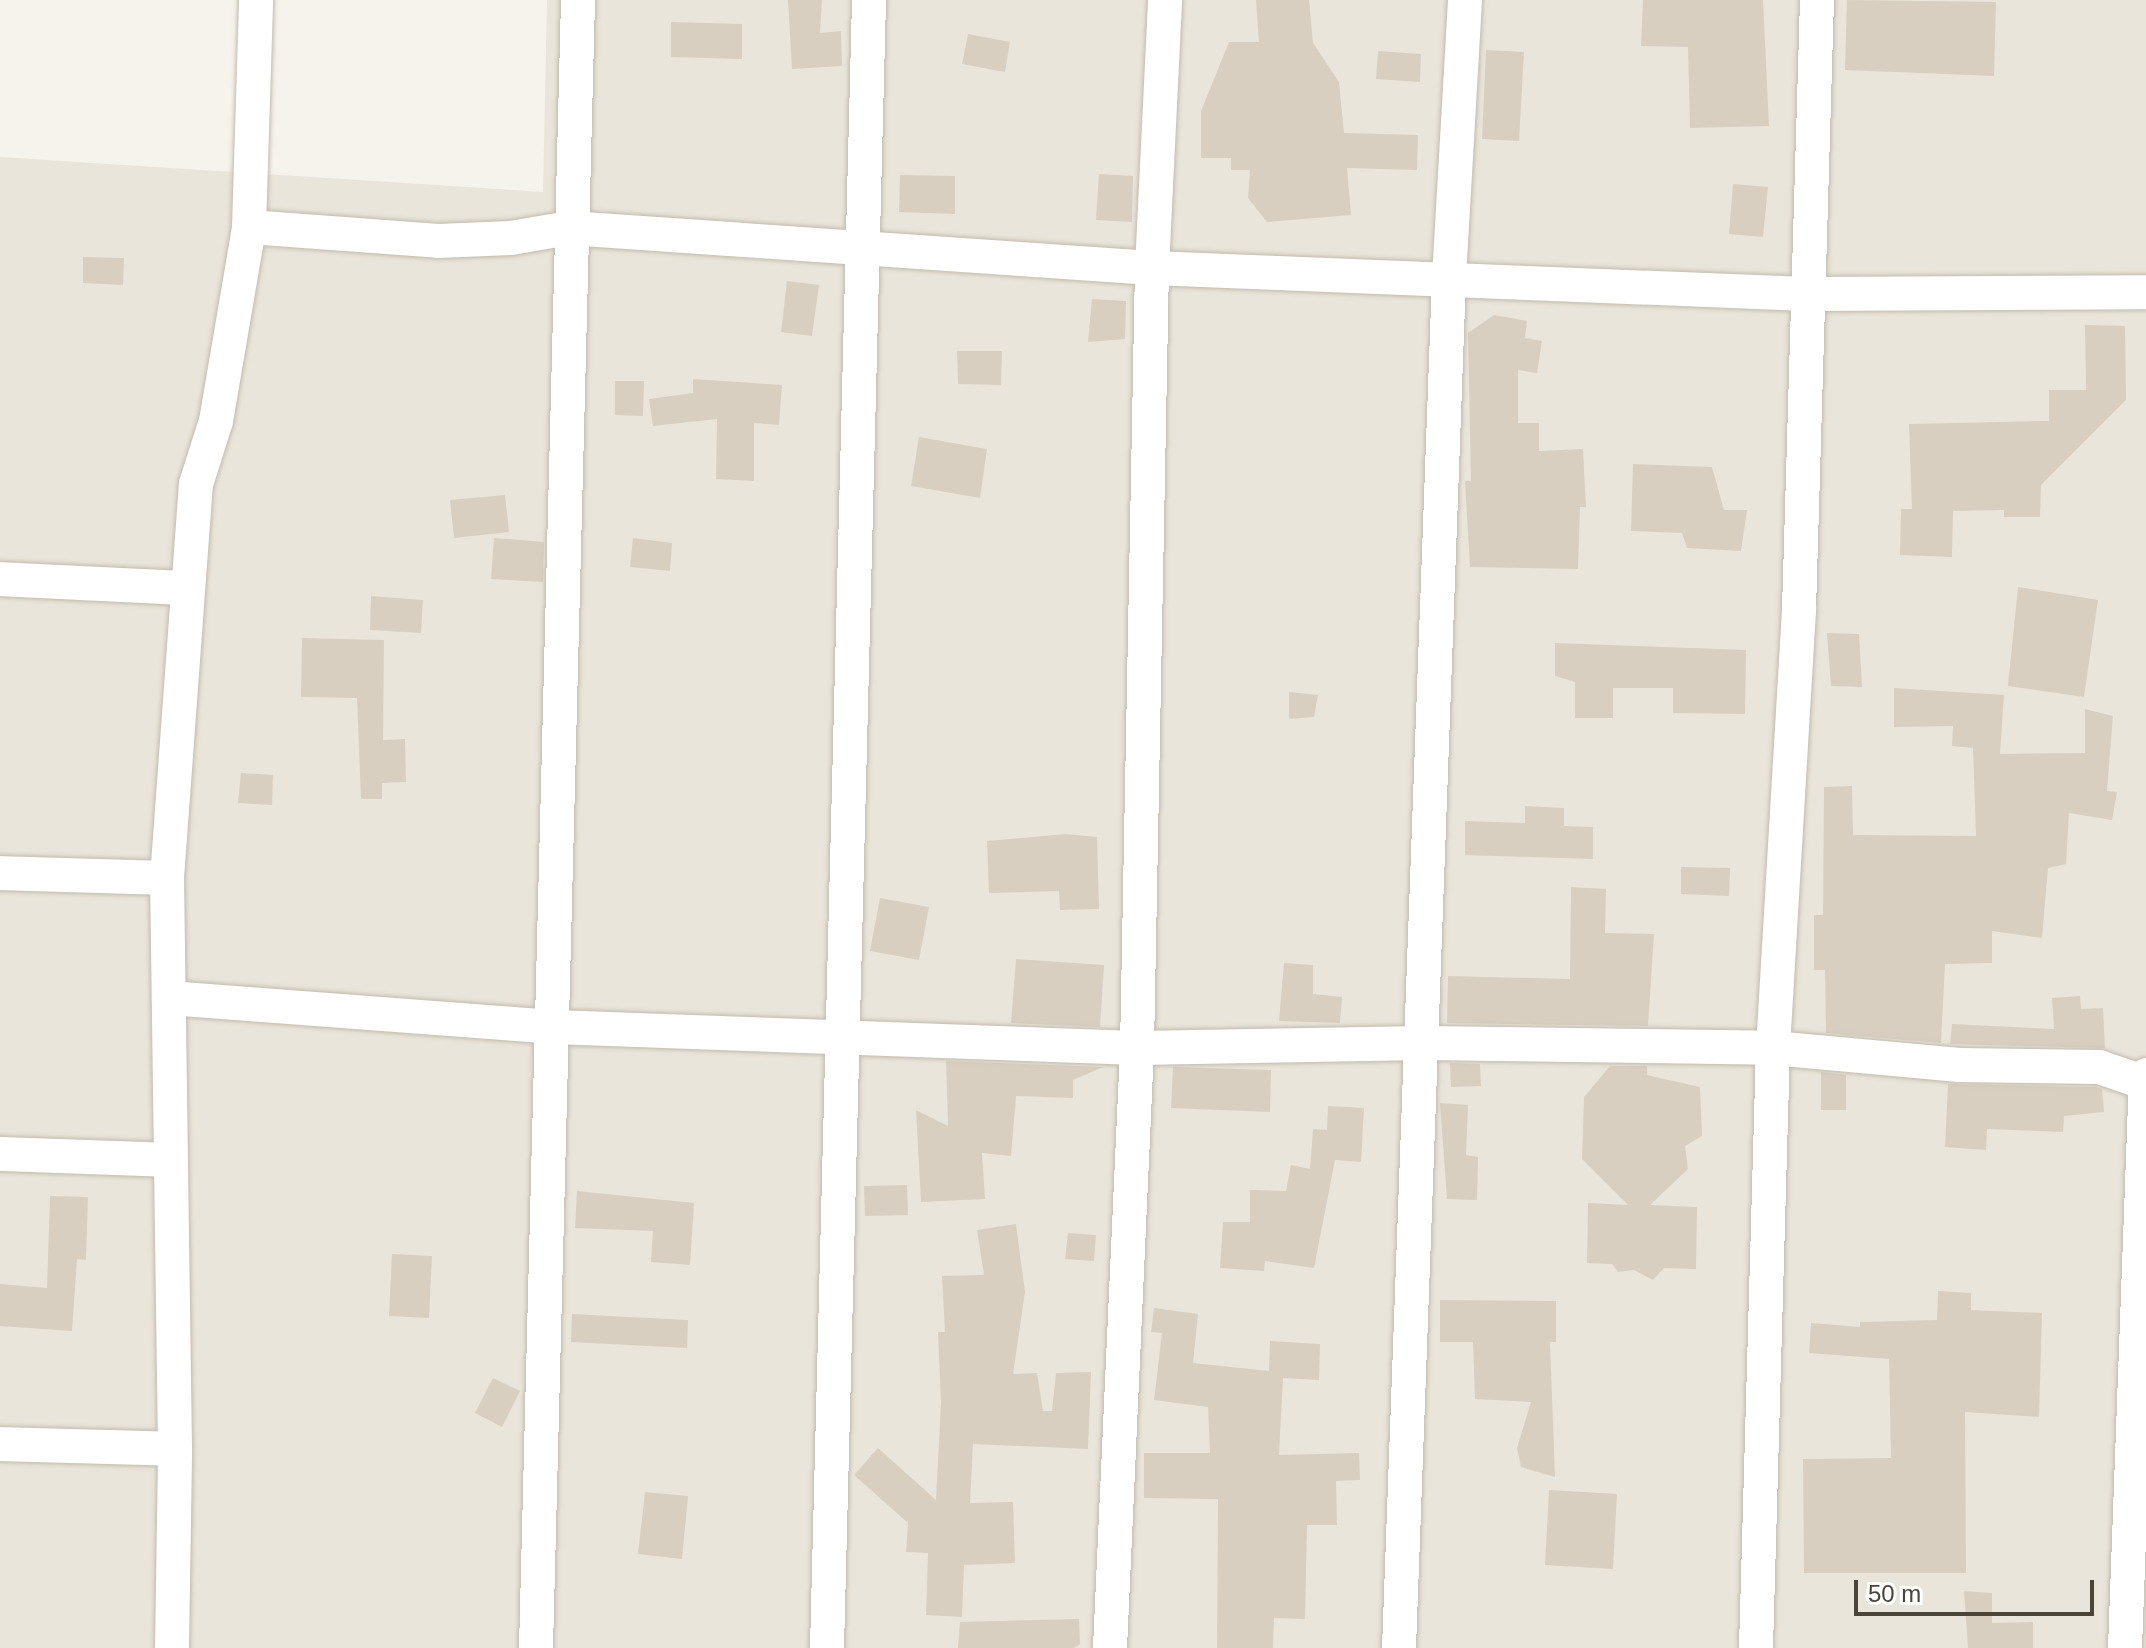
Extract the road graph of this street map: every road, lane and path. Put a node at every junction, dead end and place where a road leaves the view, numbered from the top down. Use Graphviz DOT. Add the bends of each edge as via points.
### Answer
graph roads {
  1 [pos="256,0"];
  2 [pos="578,0"];
  3 [pos="869,0"];
  4 [pos="1165,0"];
  5 [pos="1465,0"];
  6 [pos="1817,0"];
  7 [pos="249,227"];
  8 [pos="569,228"];
  9 [pos="859,248"];
  10 [pos="1152,268"];
  11 [pos="1449,278"];
  12 [pos="2146,292"];
  13 [pos="1806,294"];
  14 [pos="0,579"];
  15 [pos="187,588"];
  16 [pos="0,873"];
  17 [pos="167,878"];
  18 [pos="169,998"];
  19 [pos="553,1027"];
  20 [pos="840,1038"];
  21 [pos="1424,1043"];
  22 [pos="1137,1048"];
  23 [pos="1773,1048"];
  24 [pos="2146,1075"];
  25 [pos="2146,1083"];
  26 [pos="0,1154"];
  27 [pos="169,1160"];
  28 [pos="0,1444"];
  29 [pos="175,1449"];
  30 [pos="172,1648"];
  31 [pos="536,1648"];
  32 [pos="827,1648"];
  33 [pos="1110,1648"];
  34 [pos="1399,1648"];
  35 [pos="1756,1648"];
  36 [pos="2125,1648"];
  1 -- 7 [label="street"];
  2 -- 8 [label="street"];
  3 -- 9 [label="street"];
  4 -- 10 [label="street"];
  5 -- 11 [label="street"];
  6 -- 13 [label="street"];
  7 -- 8 [label="street" via="438,241 511,238"];
  7 -- 15 [label="street" via="216,421 196,484"];
  8 -- 9 [label="street"];
  8 -- 19 [label="street"];
  9 -- 10 [label="street"];
  9 -- 20 [label="street"];
  10 -- 11 [label="street"];
  10 -- 22 [label="street"];
  11 -- 13 [label="street"];
  11 -- 21 [label="street"];
  12 -- 13 [label="street"];
  13 -- 23 [label="street" via="1799,610"];
  14 -- 15 [label="street"];
  15 -- 17 [label="street"];
  16 -- 17 [label="street"];
  17 -- 18 [label="street"];
  18 -- 19 [label="street"];
  18 -- 27 [label="street"];
  19 -- 20 [label="street"];
  19 -- 31 [label="street"];
  20 -- 22 [label="street"];
  20 -- 32 [label="street"];
  21 -- 22 [label="street"];
  21 -- 23 [label="street"];
  21 -- 34 [label="street"];
  22 -- 33 [label="street"];
  23 -- 25 [label="street" via="1959,1065 2099,1067"];
  23 -- 35 [label="street"];
  24 -- 25 [label="street"];
  25 -- 36 [label="street"];
  26 -- 27 [label="street"];
  27 -- 29 [label="street"];
  28 -- 29 [label="street"];
  29 -- 30 [label="street"];
}
